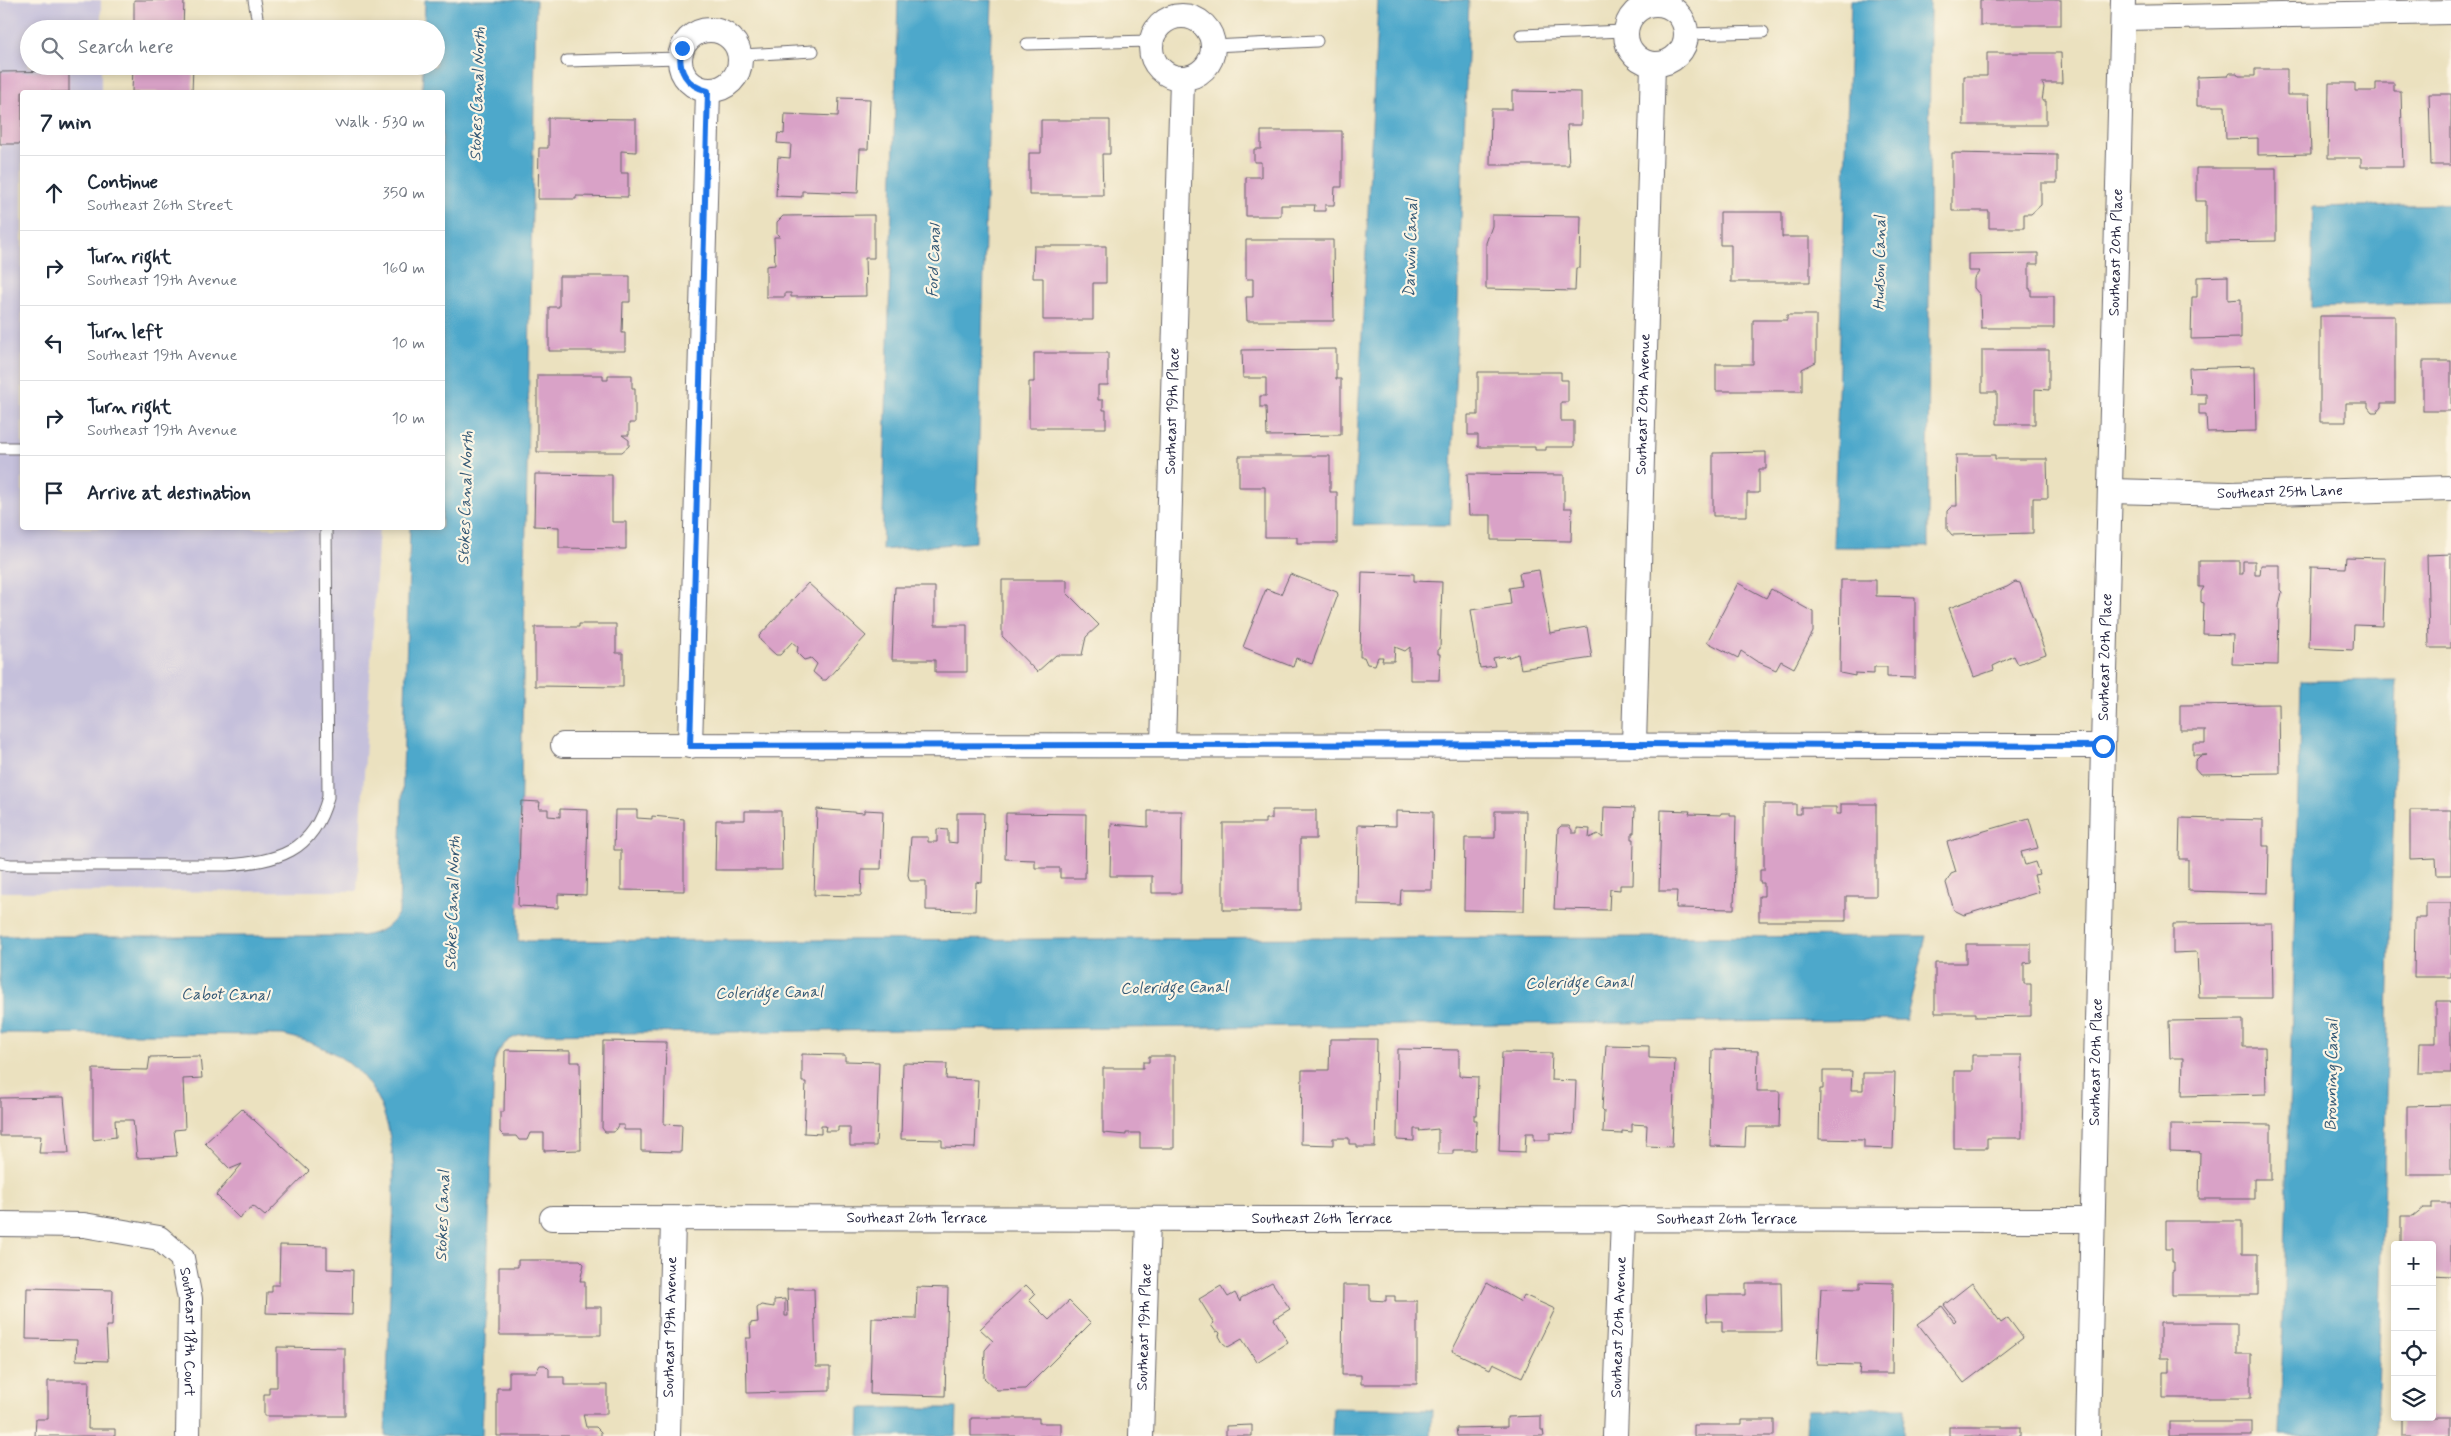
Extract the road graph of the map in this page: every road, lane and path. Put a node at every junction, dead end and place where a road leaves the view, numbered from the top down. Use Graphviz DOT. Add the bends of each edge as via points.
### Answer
graph roads {
  1 [pos="254,0"];
  2 [pos="2123,9"];
  3 [pos="2451,12"];
  4 [pos="257,20"];
  5 [pos="1625,31"];
  6 [pos="1763,32"];
  7 [pos="1686,34"];
  8 [pos="1522,35"];
  9 [pos="1151,41"];
  10 [pos="1317,41"];
  11 [pos="1028,44"];
  12 [pos="1213,46"];
  13 [pos="813,51"];
  14 [pos="740,55"];
  15 [pos="680,58"];
  16 [pos="567,61"];
  17 [pos="1652,64"];
  18 [pos="1182,79"];
  19 [pos="708,91"];
  20 [pos="0,448"];
  21 [pos="20,448"];
  22 [pos="2451,488"];
  23 [pos="2110,491"];
  24 [pos="326,530"];
  25 [pos="1634,744"];
  26 [pos="563,745"];
  27 [pos="1163,745"];
  28 [pos="690,746"];
  29 [pos="2103,746"];
  30 [pos="0,863"];
  31 [pos="552,1218"];
  32 [pos="1623,1218"];
  33 [pos="673,1219"];
  34 [pos="1148,1219"];
  35 [pos="2092,1220"];
  36 [pos="0,1224"];
  37 [pos="188,1436"];
  38 [pos="668,1436"];
  39 [pos="1142,1436"];
  40 [pos="1615,1436"];
  41 [pos="2088,1436"];
  1 -- 4 [label="lane"];
  2 -- 3 [label="street"];
  2 -- 23 [label="street, Southeast 20th Place"];
  5 -- 7 [label="street" via="1634,13 1642,7 1662,5 1679,16"];
  5 -- 8 [label="lane"];
  5 -- 17 [label="street" via="1629,49 1636,57"];
  6 -- 7 [label="lane"];
  7 -- 17 [label="street" via="1679,53 1663,63"];
  9 -- 11 [label="lane"];
  9 -- 12 [label="street" via="1160,24 1179,16 1198,20 1211,36"];
  9 -- 18 [label="street" via="1152,59 1157,68 1173,78"];
  10 -- 12 [label="lane"];
  12 -- 18 [label="street" via="1208,65 1192,77"];
  13 -- 14 [label="lane"];
  14 -- 15 [label="street" via="737,46 723,33 704,30 687,40"];
  14 -- 19 [label="street" via="738,73 733,81"];
  15 -- 16 [label="lane"];
  15 -- 19 [label="street" via="684,77 699,89"];
  17 -- 25 [label="street, Southeast 20th Avenue"];
  18 -- 27 [label="street, Southeast 19th Place"];
  19 -- 28 [label="street"];
  20 -- 21 [label="lane"];
  22 -- 23 [label="street, Southeast 25th Lane" via="2230,494"];
  23 -- 29 [label="street, Southeast 20th Place"];
  24 -- 30 [label="lane" via="328,797 323,817 312,834 297,848 280,857 259,862 226,865"];
  25 -- 27 [label="street"];
  25 -- 29 [label="street"];
  26 -- 28 [label="street"];
  27 -- 28 [label="street"];
  29 -- 35 [label="street, Southeast 20th Place"];
  31 -- 33 [label="street, Southeast 26th Terrace"];
  32 -- 34 [label="street, Southeast 26th Terrace"];
  32 -- 35 [label="street, Southeast 26th Terrace"];
  32 -- 40 [label="street, Southeast 20th Avenue"];
  33 -- 34 [label="street, Southeast 26th Terrace"];
  33 -- 38 [label="street, Southeast 19th Avenue"];
  34 -- 39 [label="street, Southeast 19th Place"];
  35 -- 41 [label="street, Southeast 20th Place"];
  36 -- 37 [label="street, Southeast 18th Court" via="84,1225 159,1238 182,1258 190,1299"];
}
